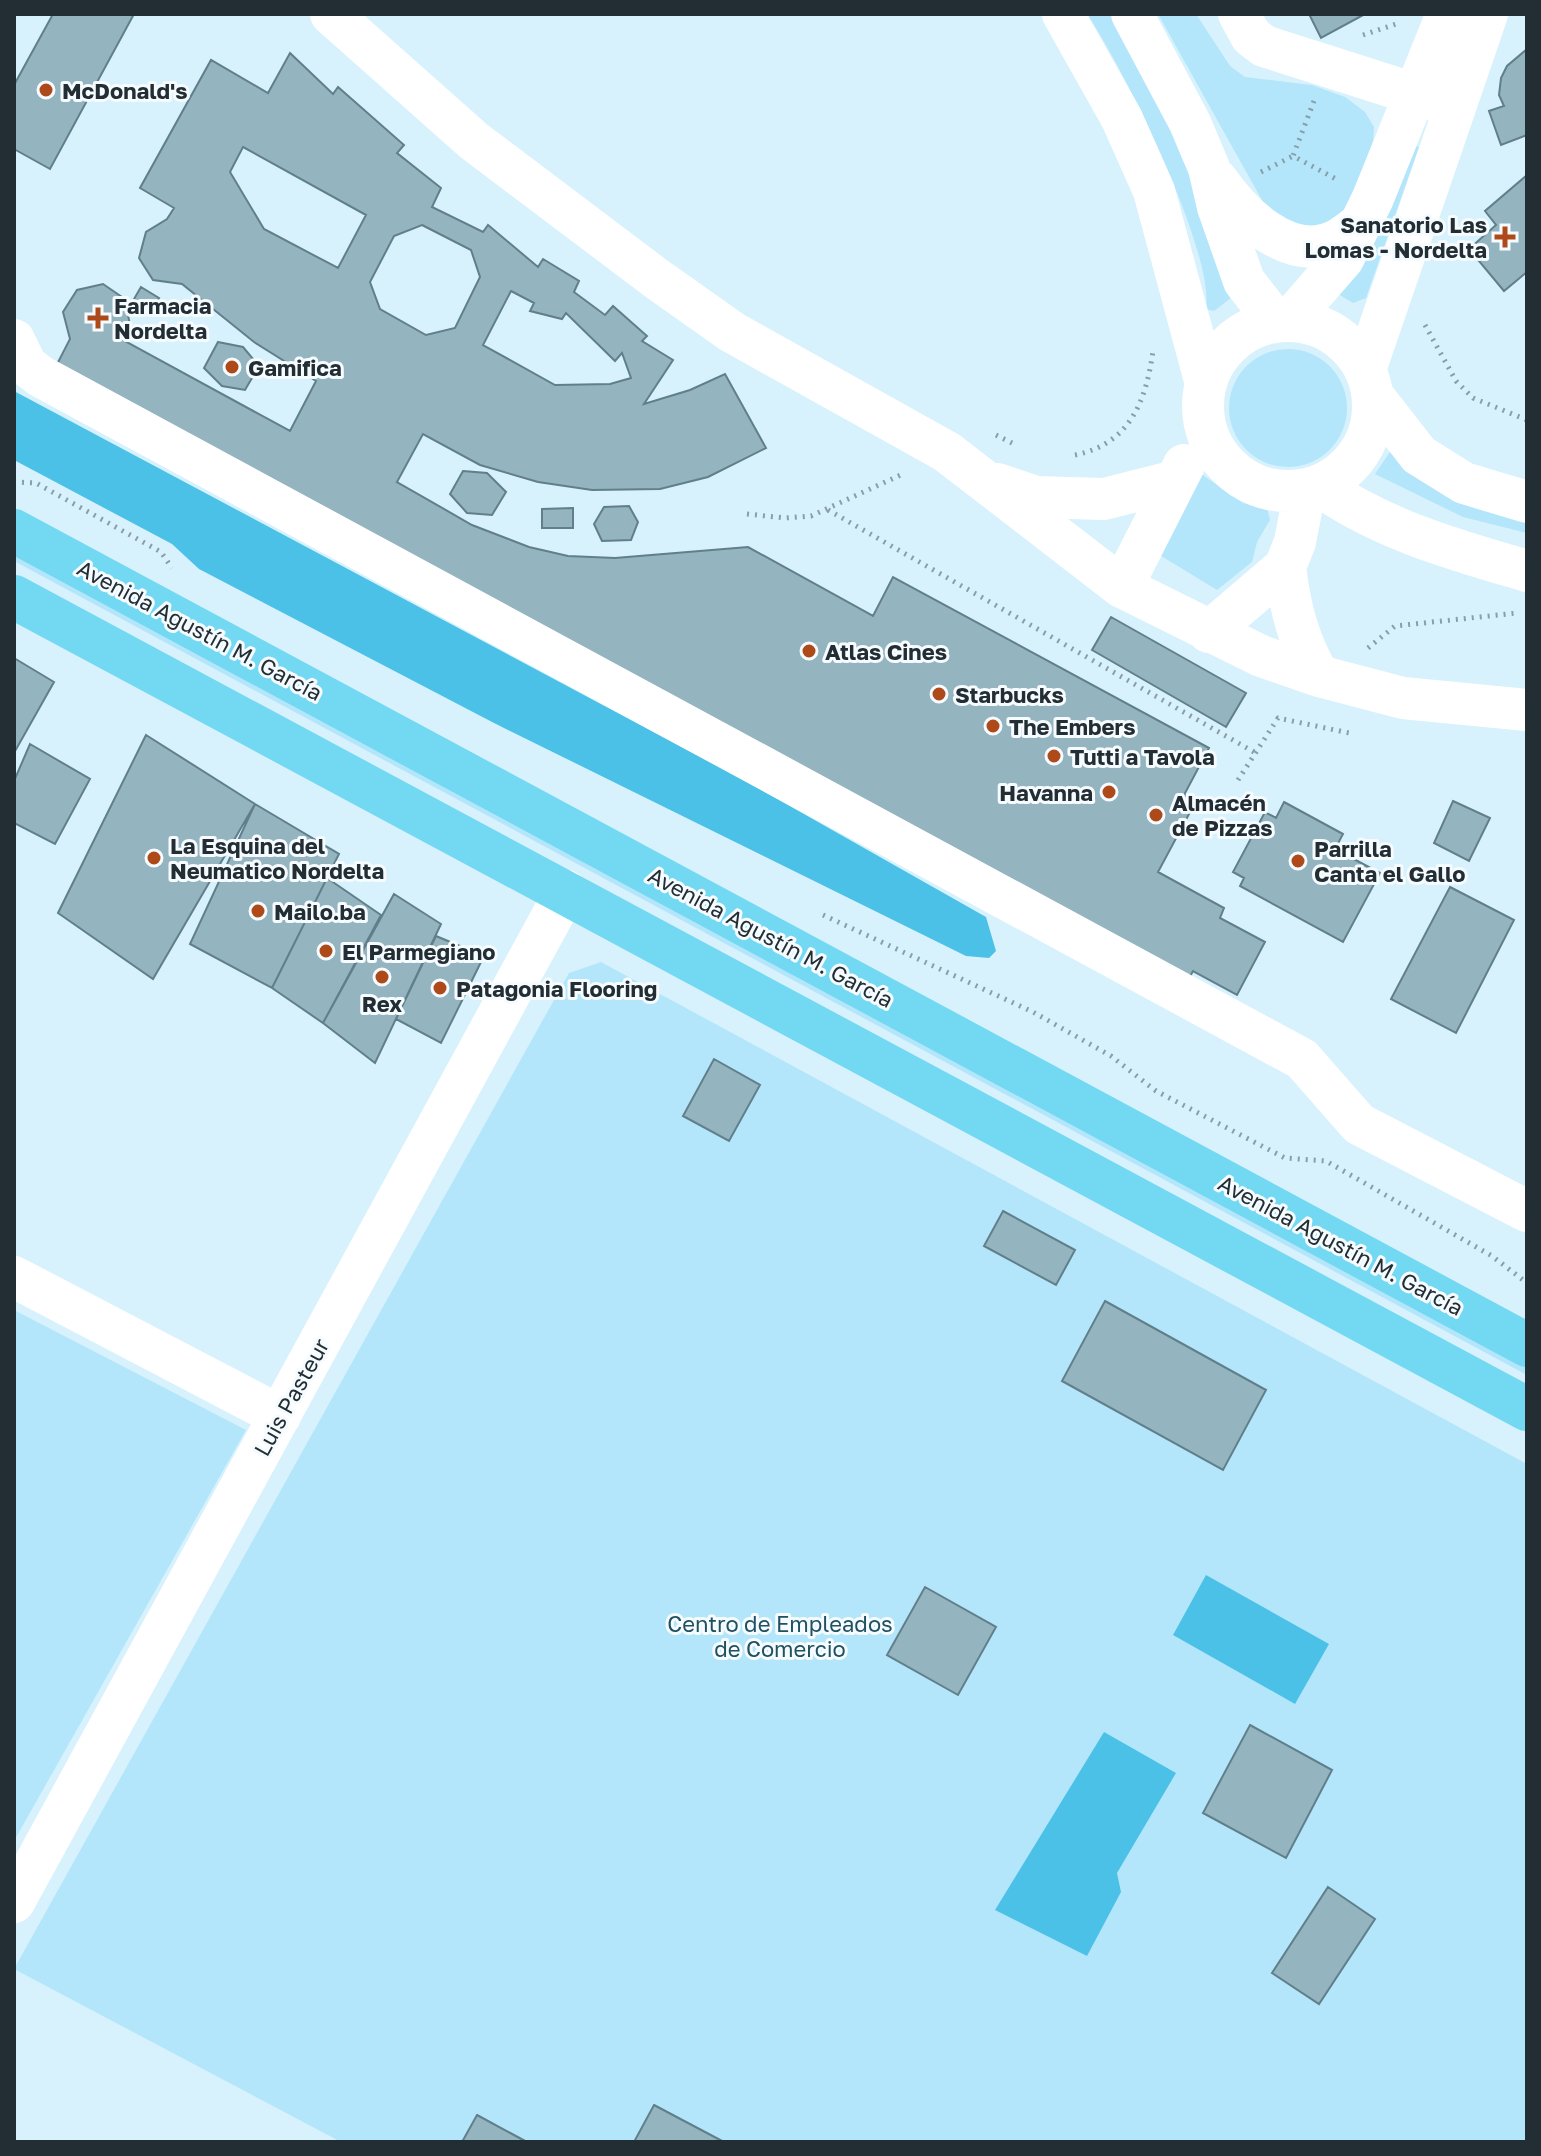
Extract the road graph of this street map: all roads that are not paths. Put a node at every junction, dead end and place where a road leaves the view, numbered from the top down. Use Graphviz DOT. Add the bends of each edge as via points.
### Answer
graph roads {
  1 [pos="331,14"];
  2 [pos="1063,14"];
  3 [pos="1132,14"];
  4 [pos="1239,14"];
  5 [pos="1487,14"];
  6 [pos="1430,16"];
  7 [pos="1416,93"];
  8 [pos="1456,107"];
  9 [pos="1209,168"];
  10 [pos="1361,223"];
  11 [pos="1282,322"];
  12 [pos="14,340"];
  13 [pos="1369,383"];
  14 [pos="1204,398"];
  15 [pos="981,480"];
  16 [pos="1175,481"];
  17 [pos="1312,488"];
  18 [pos="1527,502"];
  19 [pos="14,531"];
  20 [pos="1285,567"];
  21 [pos="1527,571"];
  22 [pos="1122,587"];
  23 [pos="14,597"];
  24 [pos="1209,632"];
  25 [pos="1319,676"];
  26 [pos="1527,710"];
  27 [pos="566,891"];
  28 [pos="1527,1211"];
  29 [pos="14,1277"];
  30 [pos="1527,1345"];
  31 [pos="1527,1409"];
  32 [pos="280,1416"];
  33 [pos="14,1902"];
  1 -- 15 [label="street" via="474,141 670,289 732,332 947,452"];
  2 -- 14 [label="street" via="1122,119 1154,191"];
  3 -- 9 [label="street"];
  4 -- 7 [label="street" via="1251,36 1264,46"];
  5 -- 8 [label="street"];
  6 -- 7 [label="street"];
  7 -- 8 [label="street"];
  7 -- 10 [label="street"];
  8 -- 13 [label="street"];
  9 -- 10 [label="street" via="1231,199 1267,233 1293,243 1334,242"];
  9 -- 11 [label="street" via="1244,281"];
  10 -- 11 [label="street" via="1343,259"];
  11 -- 13 [label="street" via="1313,325 1334,335 1352,350"];
  11 -- 14 [label="street" via="1253,329 1232,342 1216,361"];
  12 -- 28 [label="street" via="26,365 40,376 1302,1059 1359,1124"];
  13 -- 17 [label="street" via="1372,424 1362,450 1343,471"];
  13 -- 18 [label="street" via="1419,455 1464,483"];
  14 -- 16 [label="street" via="1189,455"];
  14 -- 17 [label="street" via="1210,440 1226,464 1249,482 1276,491"];
  15 -- 16 [label="street" via="1036,497 1104,499"];
  15 -- 22 [label="street"];
  16 -- 22 [label="street"];
  17 -- 20 [label="street"];
  17 -- 21 [label="street" via="1437,544"];
  19 -- 30 [label="main road, Avenida Agustín M. García"];
  20 -- 24 [label="street"];
  20 -- 25 [label="street" via="1290,608"];
  22 -- 24 [label="street"];
  23 -- 27 [label="main road"];
  24 -- 25 [label="street"];
  25 -- 26 [label="street" via="1403,698"];
  27 -- 31 [label="main road"];
  27 -- 32 [label="street, Luis Pasteur"];
  29 -- 32 [label="street"];
  32 -- 33 [label="street, Luis Pasteur"];
}
